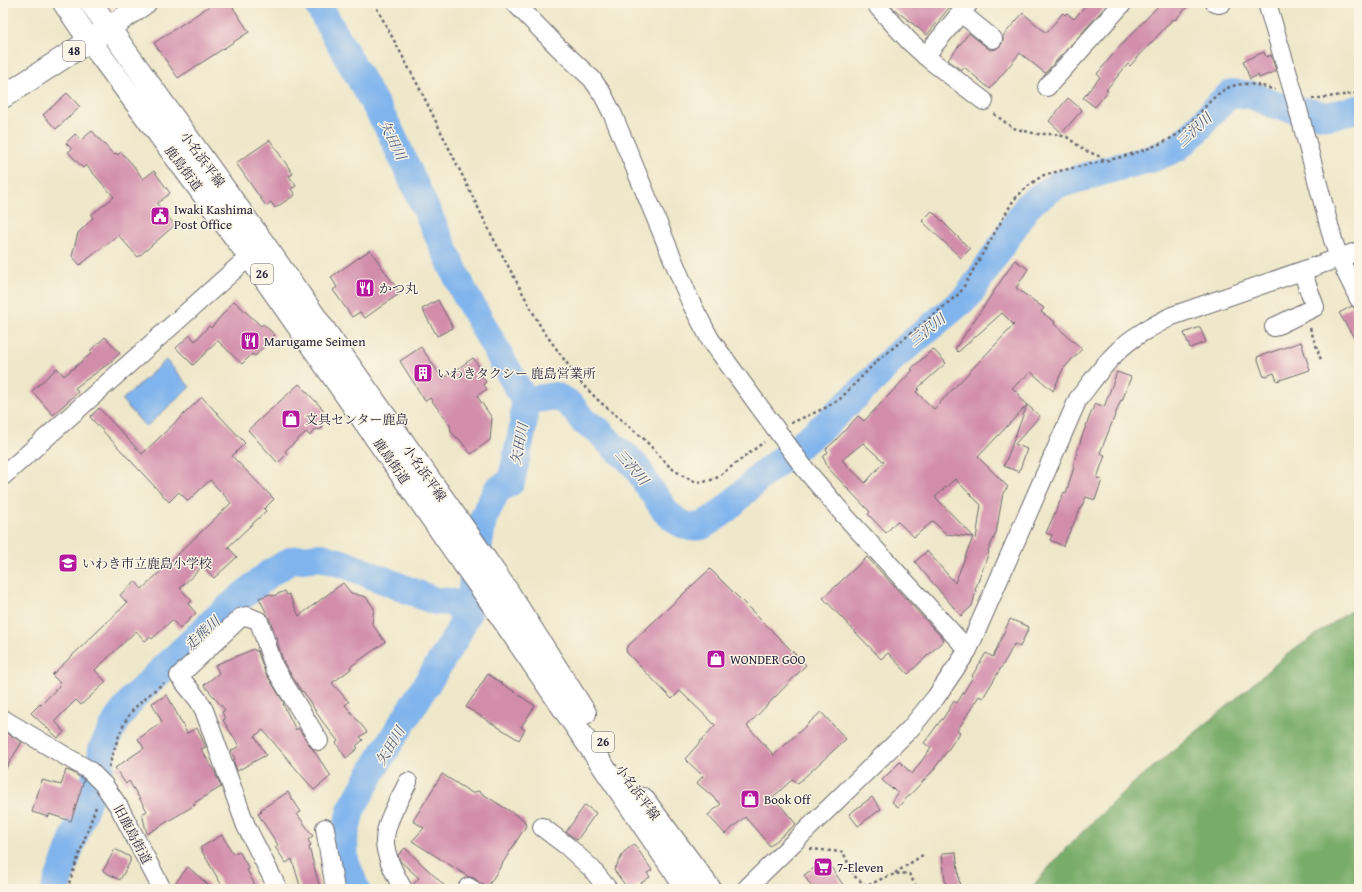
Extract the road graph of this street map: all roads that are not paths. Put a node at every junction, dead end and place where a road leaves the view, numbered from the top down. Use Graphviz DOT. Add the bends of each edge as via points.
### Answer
graph roads {
  1 [pos="64,3"];
  2 [pos="91,3"];
  3 [pos="145,3"];
  4 [pos="515,3"];
  5 [pos="876,3"];
  6 [pos="1123,3"];
  7 [pos="1215,3"];
  8 [pos="1222,3"];
  9 [pos="1267,3"];
  10 [pos="965,8"];
  11 [pos="109,28"];
  12 [pos="993,39"];
  13 [pos="90,41"];
  14 [pos="925,56"];
  15 [pos="1047,87"];
  16 [pos="3,97"];
  17 [pos="984,101"];
  18 [pos="257,250"];
  19 [pos="1359,251"];
  20 [pos="1339,258"];
  21 [pos="1302,271"];
  22 [pos="1359,299"];
  23 [pos="1274,327"];
  24 [pos="3,476"];
  25 [pos="463,545"];
  26 [pos="499,597"];
  27 [pos="968,650"];
  28 [pos="3,719"];
  29 [pos="320,741"];
  30 [pos="408,782"];
  31 [pos="542,827"];
  32 [pos="325,828"];
  33 [pos="162,889"];
  34 [pos="278,889"];
  35 [pos="335,889"];
  36 [pos="403,889"];
  37 [pos="467,889"];
  38 [pos="471,889"];
  39 [pos="608,889"];
  40 [pos="687,889"];
  41 [pos="710,889"];
  42 [pos="746,889"];
  1 -- 13 [label="main road, 鹿島街道 / 26"];
  2 -- 11 [label="main road, 小名浜平線 / 26"];
  3 -- 11 [label="main road, 48"];
  4 -- 27 [label="street" via="592,79 603,95 691,303 704,329 752,398 805,469 844,515"];
  5 -- 14 [label="street" via="908,41"];
  6 -- 15 [label="street"];
  7 -- 8 [label="street"];
  9 -- 20 [label="street"];
  10 -- 12 [label="street"];
  10 -- 14 [label="street"];
  11 -- 13 [label="main road, 48"];
  11 -- 18 [label="main road, 小名浜平線 / 26"];
  13 -- 16 [label="main road, 48"];
  13 -- 18 [label="main road, 鹿島街道 / 26"];
  14 -- 17 [label="street"];
  18 -- 24 [label="street"];
  18 -- 25 [label="main road, 鹿島街道 / 26"];
  19 -- 20 [label="street"];
  20 -- 21 [label="street"];
  20 -- 22 [label="street"];
  21 -- 23 [label="street" via="1315,307"];
  21 -- 27 [label="street" via="1172,316 1144,330 1100,370 1078,399"];
  25 -- 26 [label="main road, 小名浜平線 / 26"];
  26 -- 40 [label="main road, 小名浜平線 / 26"];
  26 -- 41 [label="main road, 小名浜平線 / 26"];
  27 -- 42 [label="street" via="936,697 910,729"];
  28 -- 33 [label="street, 旧鹿島街道" via="95,776 119,807"];
  29 -- 34 [label="street" via="274,668 259,621 247,616 240,618 179,676 204,710 246,826"];
  30 -- 36 [label="street" via="389,822 385,841 386,854"];
  31 -- 39 [label="street" via="591,868"];
  32 -- 35 [label="street"];
  37 -- 38 [label="street"];
}
